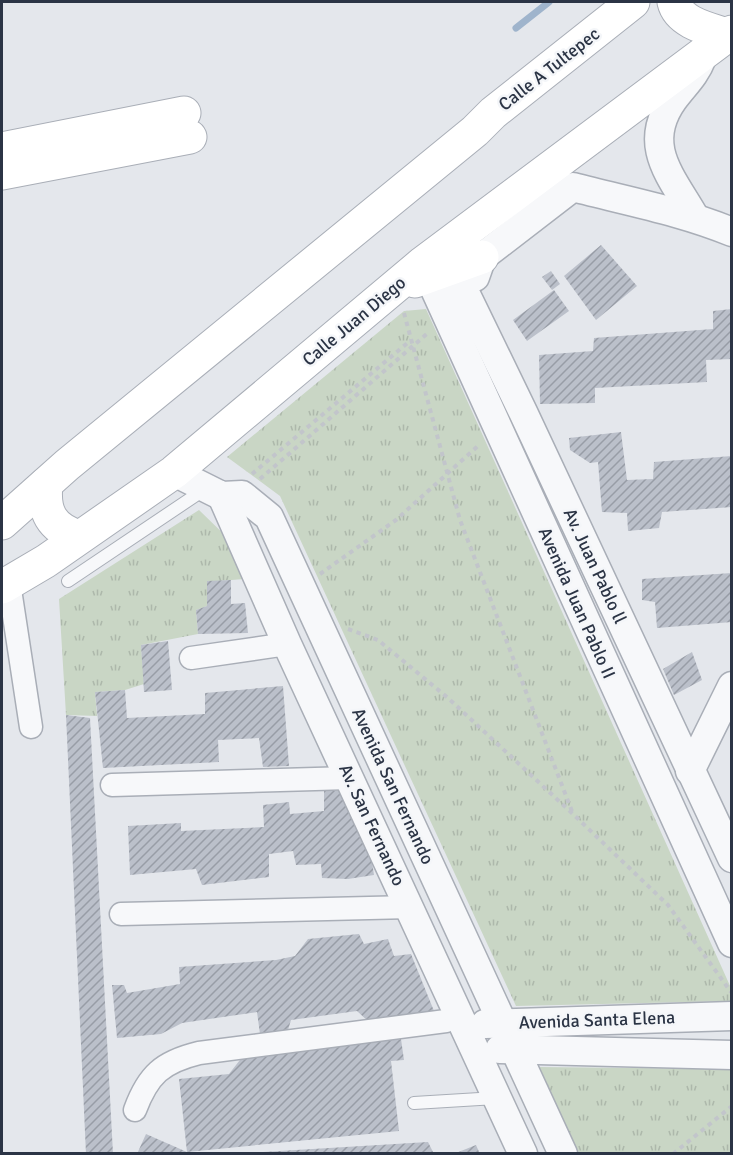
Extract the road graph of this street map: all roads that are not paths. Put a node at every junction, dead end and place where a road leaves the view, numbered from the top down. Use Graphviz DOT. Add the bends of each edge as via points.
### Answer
graph roads {
  1 [pos="633,2"];
  2 [pos="674,2"];
  3 [pos="721,40"];
  4 [pos="2,149"];
  5 [pos="2,173"];
  6 [pos="694,216"];
  7 [pos="732,232"];
  8 [pos="450,275"];
  9 [pos="174,472"];
  10 [pos="46,484"];
  11 [pos="230,489"];
  12 [pos="5,520"];
  13 [pos="79,537"];
  14 [pos="57,571"];
  15 [pos="5,585"];
  16 [pos="287,644"];
  17 [pos="191,658"];
  18 [pos="732,687"];
  19 [pos="31,726"];
  20 [pos="690,771"];
  21 [pos="350,778"];
  22 [pos="112,785"];
  23 [pos="732,858"];
  24 [pos="411,907"];
  25 [pos="121,914"];
  26 [pos="732,943"];
  27 [pos="732,1016"];
  28 [pos="502,1023"];
  29 [pos="461,1031"];
  30 [pos="515,1049"];
  31 [pos="732,1055"];
  32 [pos="497,1098"];
  33 [pos="414,1103"];
  34 [pos="135,1110"];
  35 [pos="523,1154"];
  36 [pos="563,1154"];
  1 -- 10 [label="main road, Calle A Tultepec" via="493,113"];
  2 -- 3 [label="main road" via="695,25"];
  3 -- 6 [label="street" via="674,98 660,120 657,138 660,157"];
  3 -- 8 [label="main road"];
  4 -- 5 [label="main road" via="187,125"];
  6 -- 7 [label="street"];
  6 -- 8 [label="street" via="573,187"];
  8 -- 9 [label="main road, Calle Juan Diego" via="397,301"];
  8 -- 20 [label="street, Av. Juan Pablo ll"];
  8 -- 26 [label="street, Avenida Juan Pablo II"];
  9 -- 11 [label="street, Avenida San Fernando"];
  9 -- 13 [label="main road, Calle Juan Diego"];
  10 -- 12 [label="main road"];
  10 -- 13 [label="main road" via="44,502 52,520 64,532"];
  11 -- 14 [label="lane"];
  11 -- 16 [label="street, Av. San Fernando"];
  11 -- 28 [label="street, Avenida San Fernando" via="269,518"];
  12 -- 14 [label="main road" via="25,519 38,530"];
  13 -- 14 [label="main road, Calle Juan Diego"];
  14 -- 15 [label="main road, Calle Juan Diego"];
  15 -- 19 [label="street"];
  16 -- 17 [label="street"];
  16 -- 21 [label="street, Av. San Fernando"];
  18 -- 20 [label="street"];
  20 -- 23 [label="street, Av. Juan Pablo ll"];
  21 -- 22 [label="street"];
  21 -- 24 [label="street, Av. San Fernando"];
  24 -- 25 [label="street"];
  24 -- 29 [label="street, Av. San Fernando"];
  27 -- 28 [label="street, Avenida Santa Elena"];
  28 -- 29 [label="street, Avenida Santa Elena"];
  28 -- 30 [label="street, Avenida San Fernando"];
  29 -- 30 [label="street, Avenida Santa Elena"];
  29 -- 32 [label="street, Av. San Fernando"];
  29 -- 34 [label="street" via="200,1053 177,1059 158,1071 144,1087"];
  30 -- 31 [label="street, Avenida Santa Elena"];
  30 -- 36 [label="street, Avenida San Fernando"];
  32 -- 33 [label="lane"];
  32 -- 35 [label="street, Av. San Fernando"];
}
